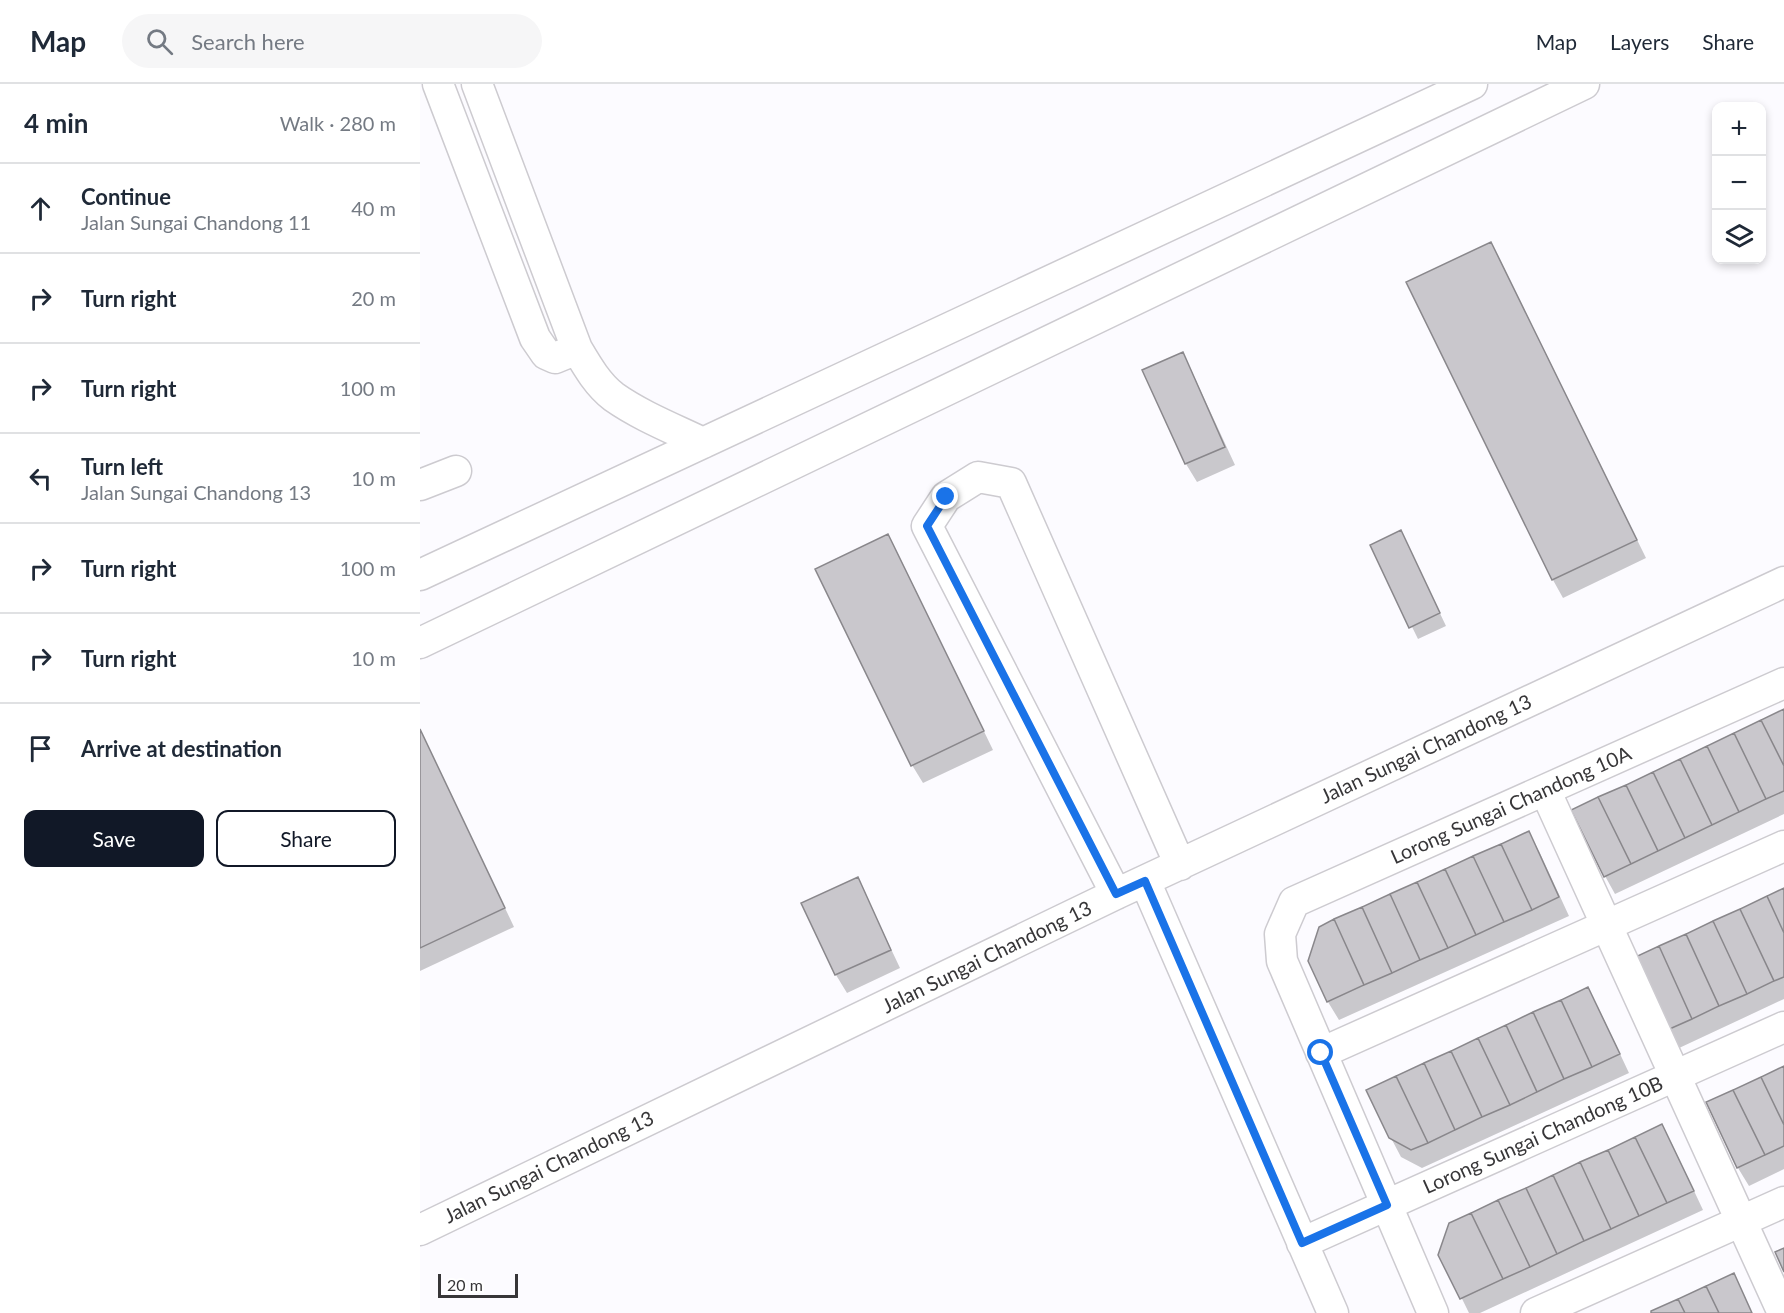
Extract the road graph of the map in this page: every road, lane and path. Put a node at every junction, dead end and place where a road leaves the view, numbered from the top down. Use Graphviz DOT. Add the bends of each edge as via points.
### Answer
graph roads {
  1 [pos="438,84"];
  2 [pos="477,84"];
  3 [pos="1472,84"];
  4 [pos="1584,84"];
  5 [pos="577,349"];
  6 [pos="703,443"];
  7 [pos="456,471"];
  8 [pos="420,485"];
  9 [pos="420,575"];
  10 [pos="1784,582"];
  11 [pos="420,643"];
  12 [pos="1784,683"];
  13 [pos="1545,790"];
  14 [pos="1784,846"];
  15 [pos="1180,865"];
  16 [pos="1145,881"];
  17 [pos="1116,894"];
  18 [pos="1606,926"];
  19 [pos="1784,1027"];
  20 [pos="1321,1053"];
  21 [pos="1675,1076"];
  22 [pos="1784,1202"];
  23 [pos="1387,1205"];
  24 [pos="1741,1221"];
  25 [pos="420,1230"];
  26 [pos="1302,1243"];
  27 [pos="1333,1313"];
  28 [pos="1433,1313"];
  29 [pos="1536,1313"];
  30 [pos="1783,1313"];
  1 -- 5 [label="street" via="535,338 546,354 555,358"];
  2 -- 5 [label="street"];
  3 -- 6 [label="street"];
  4 -- 11 [label="street"];
  5 -- 6 [label="street" via="590,371 613,396"];
  6 -- 9 [label="street"];
  7 -- 8 [label="street"];
  10 -- 15 [label="street, Jalan Sungai Chandong 13"];
  12 -- 13 [label="street, Lorong Sungai Chandong 10A"];
  13 -- 18 [label="street"];
  13 -- 20 [label="street, Lorong Sungai Chandong 10A" via="1294,902 1280,934 1282,961"];
  14 -- 18 [label="street"];
  15 -- 16 [label="street, Jalan Sungai Chandong 13"];
  15 -- 17 [label="street" via="1011,483 978,477 946,497 927,526"];
  16 -- 17 [label="street, Jalan Sungai Chandong 13"];
  16 -- 26 [label="street"];
  17 -- 25 [label="street, Jalan Sungai Chandong 13"];
  18 -- 20 [label="street"];
  18 -- 21 [label="street"];
  19 -- 21 [label="street, Lorong Sungai Chandong 10B"];
  20 -- 23 [label="street"];
  21 -- 23 [label="street, Lorong Sungai Chandong 10B"];
  21 -- 24 [label="street"];
  22 -- 24 [label="street"];
  23 -- 26 [label="street, Lorong Sungai Chandong 10B"];
  23 -- 28 [label="street"];
  24 -- 29 [label="street"];
  24 -- 30 [label="street"];
  26 -- 27 [label="street"];
}
